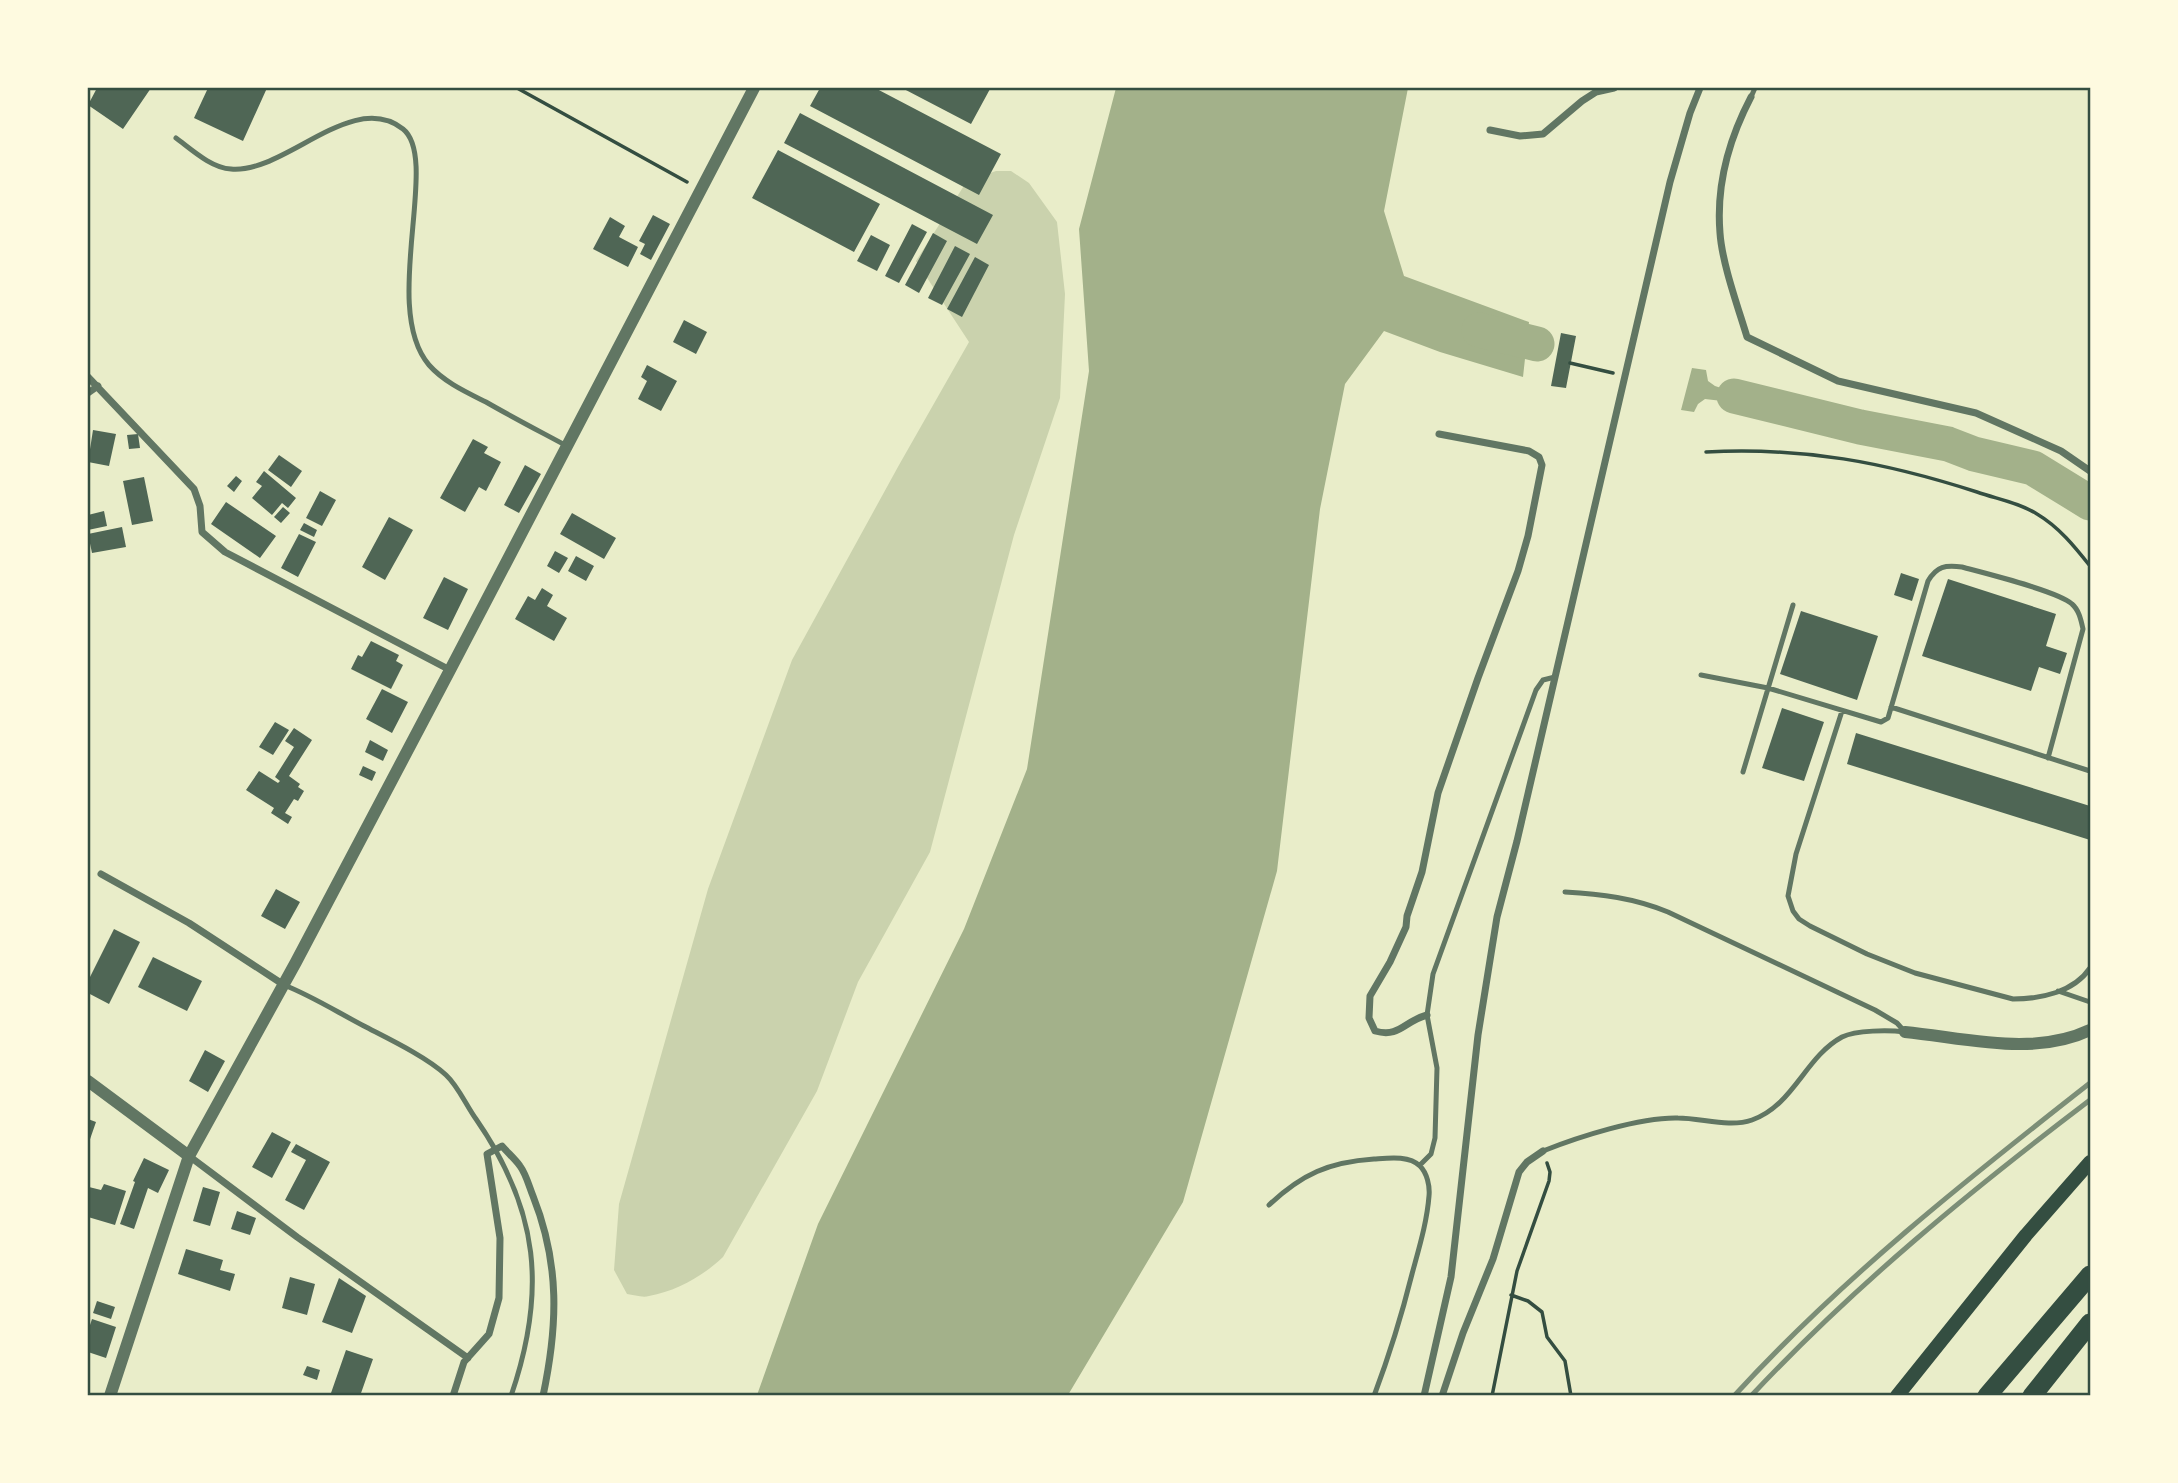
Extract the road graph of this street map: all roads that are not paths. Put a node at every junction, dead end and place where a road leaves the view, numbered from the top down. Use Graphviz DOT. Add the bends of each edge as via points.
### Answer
graph roads {
  1 [pos="754,88"];
  2 [pos="1614,88"];
  3 [pos="1700,88"];
  4 [pos="1755,88"];
  5 [pos="1751,97"];
  6 [pos="1490,130"];
  7 [pos="176,138"];
  8 [pos="88,377"];
  9 [pos="98,386"];
  10 [pos="88,393"];
  11 [pos="1439,434"];
  12 [pos="568,447"];
  13 [pos="2091,471"];
  14 [pos="1793,605"];
  15 [pos="450,670"];
  16 [pos="1701,676"];
  17 [pos="1555,677"];
  18 [pos="1768,688"];
  19 [pos="1891,707"];
  20 [pos="1842,711"];
  21 [pos="2048,758"];
  22 [pos="2091,771"];
  23 [pos="1743,772"];
  24 [pos="101,874"];
  25 [pos="1565,891"];
  26 [pos="2091,968"];
  27 [pos="284,985"];
  28 [pos="2058,991"];
  29 [pos="2091,1002"];
  30 [pos="1427,1015"];
  31 [pos="2091,1030"];
  32 [pos="1905,1032"];
  33 [pos="88,1081"];
  34 [pos="496,1149"];
  35 [pos="1543,1151"];
  36 [pos="189,1156"];
  37 [pos="2091,1162"];
  38 [pos="1419,1165"];
  39 [pos="1269,1205"];
  40 [pos="2089,1277"];
  41 [pos="2091,1323"];
  42 [pos="468,1358"];
  43 [pos="110,1395"];
  44 [pos="453,1395"];
  45 [pos="511,1395"];
  46 [pos="543,1395"];
  47 [pos="1374,1395"];
  48 [pos="1424,1395"];
  49 [pos="1441,1395"];
  50 [pos="1897,1395"];
  51 [pos="1987,1395"];
  52 [pos="2032,1395"];
  1 -- 12 [label="street"];
  2 -- 6 [label="street" via="1581,101 1544,134 1533,137"];
  3 -- 17 [label="street" via="1670,182"];
  4 -- 5 [label="lane"];
  5 -- 13 [label="street" via="1724,166 1720,233 1747,337 1838,381 1976,414 2061,451"];
  7 -- 12 [label="lane" via="229,169 268,161 358,120 377,118 406,131 415,155 407,299 417,345 428,364 447,381"];
  8 -- 9 [label="street"];
  9 -- 10 [label="street"];
  9 -- 15 [label="street" via="194,489 202,532 211,542"];
  11 -- 30 [label="street" via="1529,451 1542,465 1518,571 1438,793 1406,927 1370,996 1369,1018 1375,1031 1396,1032"];
  12 -- 15 [label="street"];
  14 -- 18 [label="lane"];
  15 -- 27 [label="street"];
  16 -- 18 [label="lane"];
  17 -- 30 [label="lane" via="1536,690 1517,740 1433,974"];
  17 -- 48 [label="street" via="1497,917 1451,1277"];
  18 -- 20 [label="lane"];
  18 -- 23 [label="lane"];
  19 -- 20 [label="lane" via="1888,718 1881,722"];
  19 -- 21 [label="lane"];
  19 -- 21 [label="lane" via="1928,582 1938,568 1962,566 2059,596 2074,605 2083,629"];
  20 -- 28 [label="lane" via="1796,854 1788,895 1799,919 1915,973 2000,997 2029,999"];
  21 -- 22 [label="lane"];
  24 -- 27 [label="street" via="189,923"];
  25 -- 32 [label="lane" via="1640,901 1668,912 1875,1010"];
  26 -- 28 [label="lane" via="2078,982"];
  27 -- 34 [label="lane" via="446,1075"];
  27 -- 36 [label="street"];
  28 -- 29 [label="lane"];
  30 -- 38 [label="lane" via="1437,1068 1435,1126 1432,1154"];
  31 -- 32 [label="street" via="2058,1041 2015,1045"];
  32 -- 35 [label="lane" via="1844,1036 1817,1059 1782,1102 1750,1121 1720,1123 1676,1117"];
  33 -- 36 [label="street"];
  34 -- 42 [label="street" via="487,1154 500,1238 499,1298 489,1334"];
  34 -- 45 [label="lane" via="517,1192 528,1229 532,1279 530,1327"];
  34 -- 46 [label="street" via="502,1146 522,1167 551,1262 555,1306"];
  35 -- 49 [label="street" via="1519,1172 1493,1259"];
  36 -- 42 [label="street"];
  36 -- 43 [label="street"];
  37 -- 50 [label="main road"];
  38 -- 39 [label="lane" via="1388,1158 1348,1162 1312,1172"];
  38 -- 47 [label="lane" via="1429,1195 1420,1247"];
  40 -- 51 [label="highway"];
  41 -- 52 [label="highway"];
  42 -- 44 [label="street"];
}
